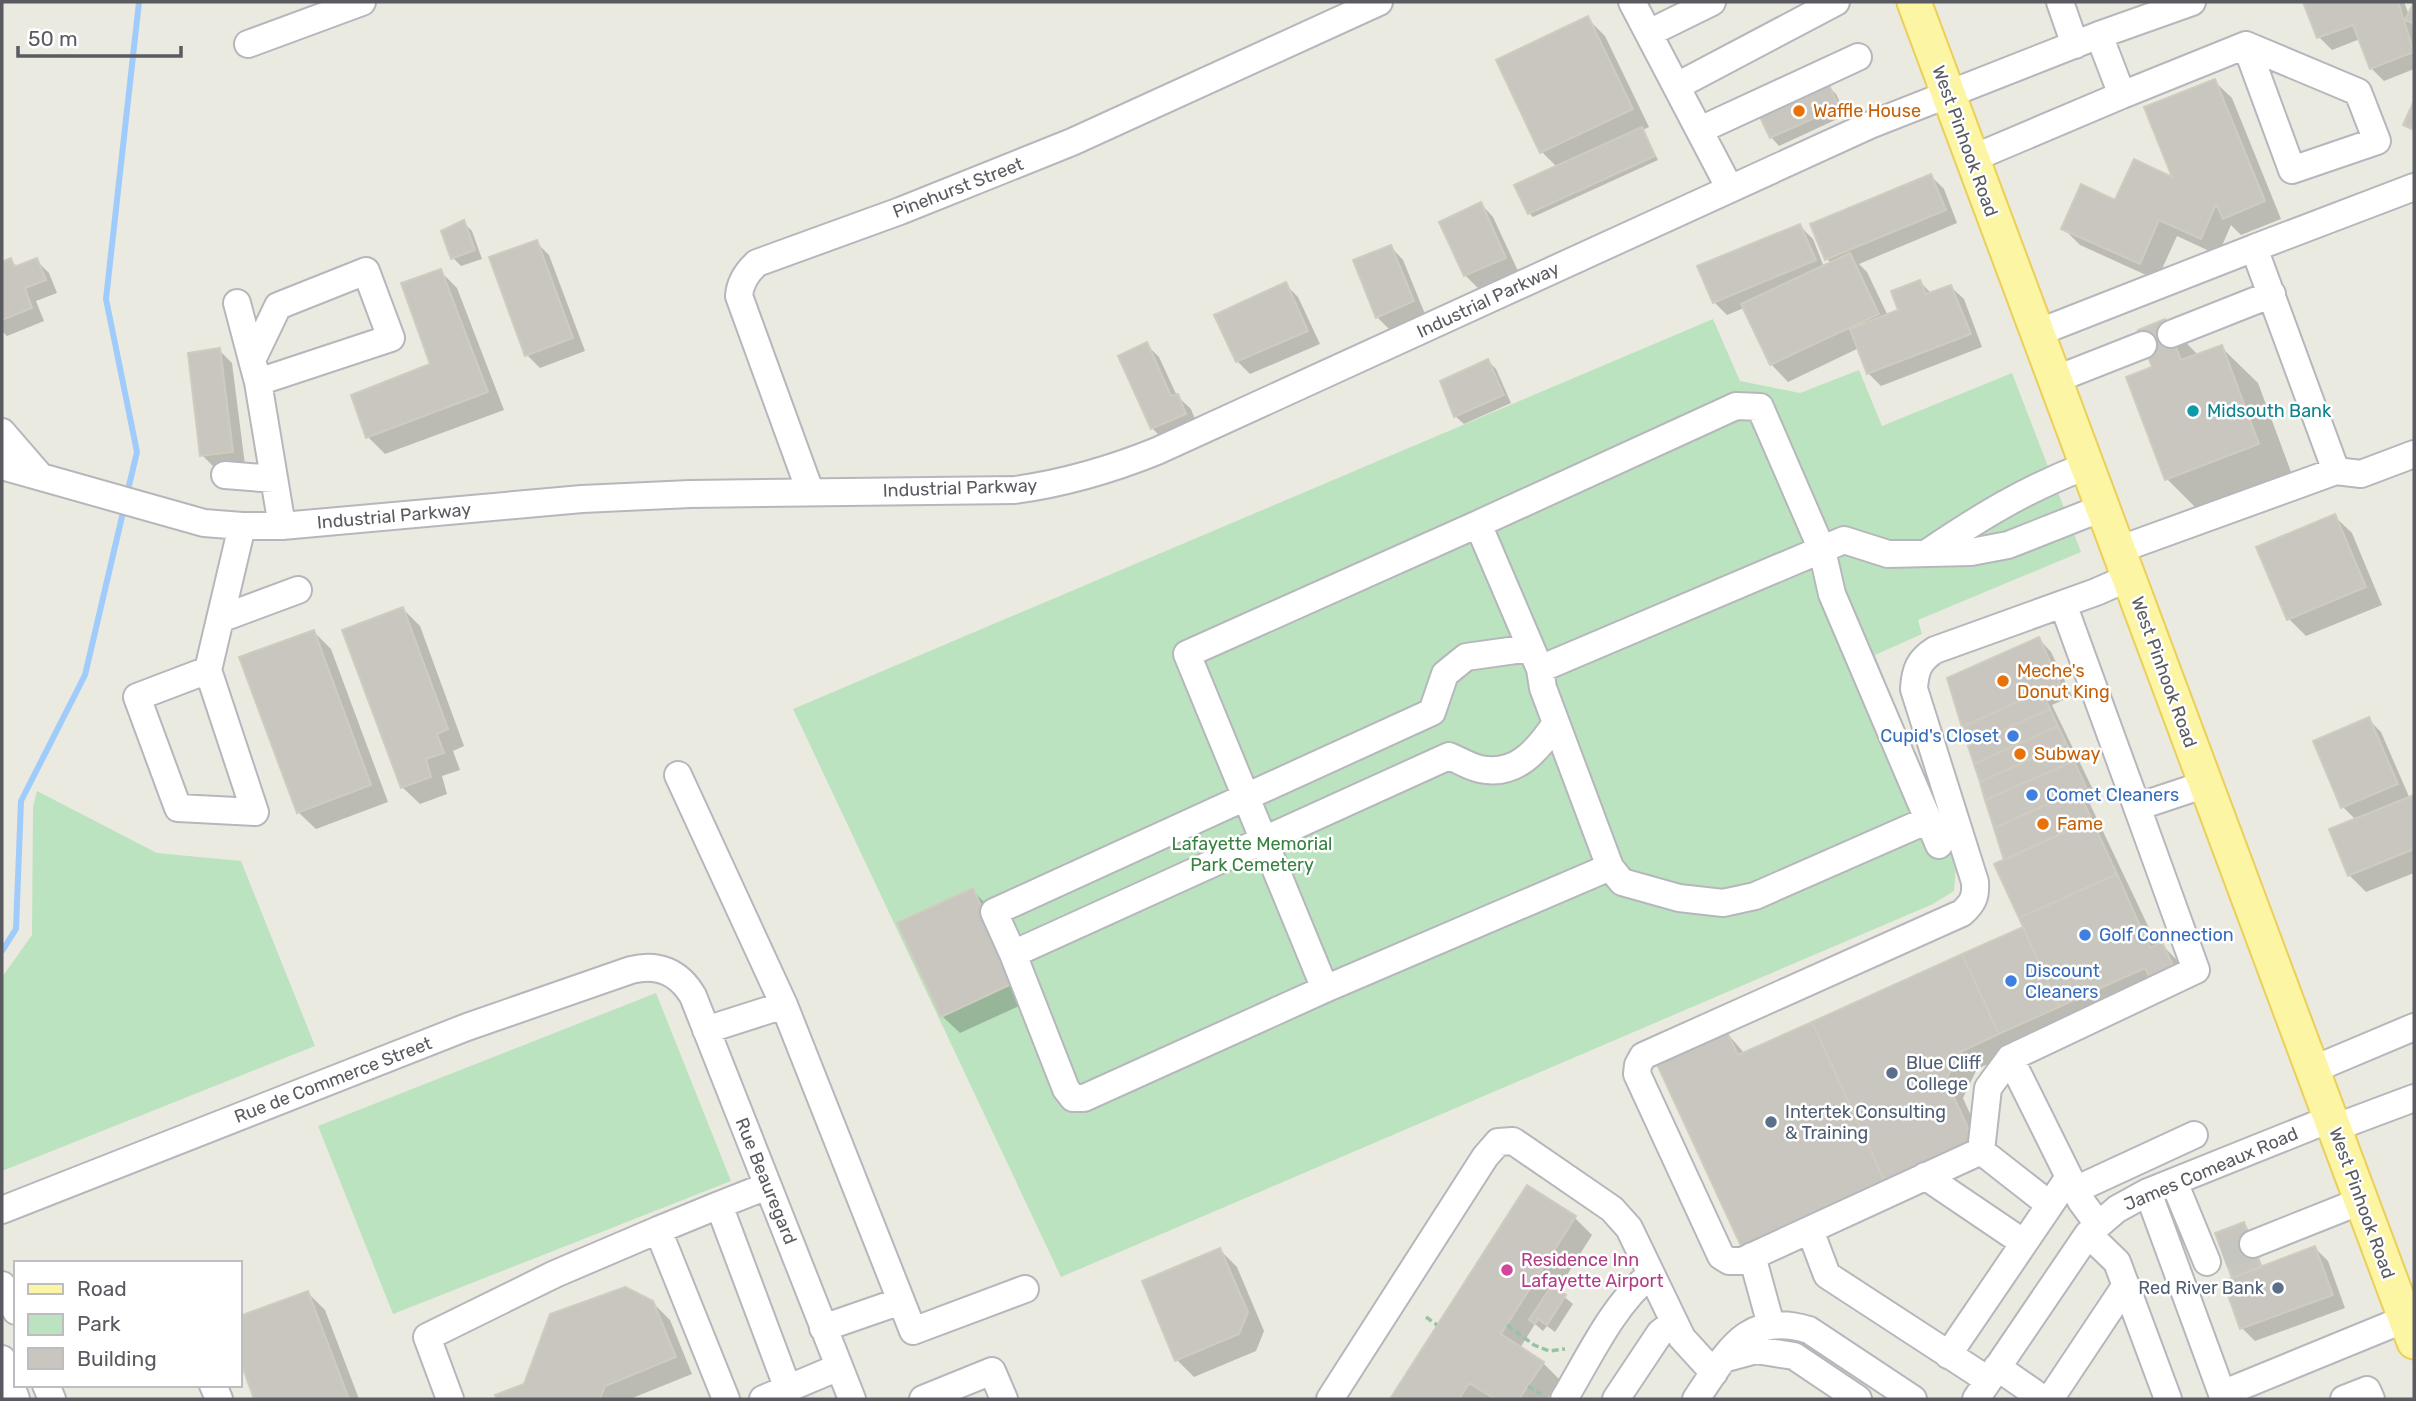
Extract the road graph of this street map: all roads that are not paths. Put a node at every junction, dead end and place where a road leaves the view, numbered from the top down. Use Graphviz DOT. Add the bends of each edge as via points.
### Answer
graph roads {
  1 [pos="362,2"];
  2 [pos="1379,2"];
  3 [pos="1633,2"];
  4 [pos="1712,2"];
  5 [pos="1836,2"];
  6 [pos="1914,2"];
  7 [pos="2060,2"];
  8 [pos="2192,2"];
  9 [pos="1668,11"];
  10 [pos="1649,33"];
  11 [pos="2087,40"];
  12 [pos="248,44"];
  13 [pos="2246,45"];
  14 [pos="1858,57"];
  15 [pos="1677,86"];
  16 [pos="1948,94"];
  17 [pos="2122,95"];
  18 [pos="1700,130"];
  19 [pos="1971,159"];
  20 [pos="2414,187"];
  21 [pos="1730,188"];
  22 [pos="2254,248"];
  23 [pos="2272,294"];
  24 [pos="237,303"];
  25 [pos="2036,333"];
  26 [pos="2171,334"];
  27 [pos="2143,345"];
  28 [pos="255,371"];
  29 [pos="2054,380"];
  30 [pos="2,432"];
  31 [pos="2414,454"];
  32 [pos="2,466"];
  33 [pos="2087,466"];
  34 [pos="2336,471"];
  35 [pos="225,475"];
  36 [pos="49,479"];
  37 [pos="274,479"];
  38 [pos="810,491"];
  39 [pos="2102,508"];
  40 [pos="1478,524"];
  41 [pos="242,526"];
  42 [pos="282,526"];
  43 [pos="1822,550"];
  44 [pos="1927,553"];
  45 [pos="2123,564"];
  46 [pos="298,590"];
  47 [pos="2063,604"];
  48 [pos="220,619"];
  49 [pos="1535,658"];
  50 [pos="208,670"];
  51 [pos="1556,723"];
  52 [pos="678,775"];
  53 [pos="2206,784"];
  54 [pos="1247,797"];
  55 [pos="2137,807"];
  56 [pos="1928,820"];
  57 [pos="1264,840"];
  58 [pos="1939,845"];
  59 [pos="1610,867"];
  60 [pos="1013,954"];
  61 [pos="668,971"];
  62 [pos="1325,989"];
  63 [pos="784,1004"];
  64 [pos="2414,1027"];
  65 [pos="706,1030"];
  66 [pos="2010,1058"];
  67 [pos="2312,1070"];
  68 [pos="2414,1098"];
  69 [pos="2332,1123"];
  70 [pos="2194,1135"];
  71 [pos="1981,1151"];
  72 [pos="1925,1176"];
  73 [pos="2174,1182"];
  74 [pos="2072,1184"];
  75 [pos="767,1186"];
  76 [pos="2148,1192"];
  77 [pos="2361,1201"];
  78 [pos="719,1205"];
  79 [pos="2050,1205"];
  80 [pos="2,1210"];
  81 [pos="2093,1229"];
  82 [pos="658,1230"];
  83 [pos="1810,1230"];
  84 [pos="2024,1243"];
  85 [pos="2253,1244"];
  86 [pos="1752,1256"];
  87 [pos="2178,1273"];
  88 [pos="1651,1274"];
  89 [pos="2,1285"];
  90 [pos="2126,1285"];
  91 [pos="1025,1289"];
  92 [pos="901,1301"];
  93 [pos="14,1307"];
  94 [pos="1674,1322"];
  95 [pos="1772,1325"];
  96 [pos="823,1328"];
  97 [pos="2410,1331"];
  98 [pos="1948,1354"];
  99 [pos="2,1359"];
  100 [pos="1718,1366"];
  101 [pos="839,1367"];
  102 [pos="1987,1382"];
  103 [pos="788,1389"];
  104 [pos="2223,1396"];
  105 [pos="1555,1398"];
  106 [pos="16,1399"];
  107 [pos="450,1399"];
  108 [pos="726,1399"];
  109 [pos="763,1399"];
  110 [pos="852,1399"];
  111 [pos="923,1399"];
  112 [pos="1004,1399"];
  113 [pos="1329,1399"];
  114 [pos="1616,1399"];
  115 [pos="1696,1399"];
  116 [pos="1858,1399"];
  117 [pos="1913,1399"];
  118 [pos="2043,1399"];
  119 [pos="2050,1399"];
  120 [pos="2168,1399"];
  121 [pos="2344,1399"];
  122 [pos="2371,1399"];
  1 -- 12 [label="street"];
  2 -- 38 [label="street, Pinehurst Street" via="1072,142 757,262 748,271 739,296"];
  3 -- 10 [label="street"];
  4 -- 9 [label="street"];
  5 -- 15 [label="street"];
  6 -- 16 [label="main road, West Pinhook Road"];
  7 -- 11 [label="street"];
  8 -- 11 [label="street, Industrial Parkway"];
  9 -- 10 [label="street"];
  10 -- 15 [label="street"];
  11 -- 16 [label="street, Industrial Parkway"];
  11 -- 17 [label="street"];
  13 -- 13 [label="street" via="2292,170 2377,141 2358,92"];
  13 -- 17 [label="street"];
  14 -- 18 [label="street"];
  15 -- 18 [label="street"];
  16 -- 19 [label="main road, West Pinhook Road"];
  16 -- 21 [label="street, Industrial Parkway"];
  17 -- 19 [label="street"];
  18 -- 21 [label="street"];
  19 -- 25 [label="main road, West Pinhook Road"];
  20 -- 22 [label="street"];
  21 -- 38 [label="street, Industrial Parkway" via="1121,466 1015,490"];
  22 -- 23 [label="street"];
  22 -- 25 [label="street"];
  23 -- 26 [label="street"];
  23 -- 34 [label="street"];
  24 -- 28 [label="street"];
  25 -- 29 [label="main road, West Pinhook Road"];
  27 -- 29 [label="street"];
  28 -- 28 [label="street" via="278,306 366,271 391,338"];
  28 -- 37 [label="street"];
  29 -- 33 [label="main road, West Pinhook Road"];
  30 -- 36 [label="street"];
  31 -- 34 [label="street" via="2361,474"];
  32 -- 36 [label="street, Industrial Parkway"];
  33 -- 39 [label="main road, West Pinhook Road"];
  33 -- 44 [label="street" via="2003,503"];
  34 -- 45 [label="street"];
  35 -- 37 [label="street"];
  36 -- 41 [label="street, Industrial Parkway" via="190,519"];
  37 -- 42 [label="street"];
  38 -- 42 [label="street, Industrial Parkway" via="582,499"];
  39 -- 44 [label="street" via="2008,545"];
  39 -- 45 [label="main road, West Pinhook Road"];
  40 -- 43 [label="street" via="1736,406 1760,407"];
  40 -- 49 [label="street"];
  40 -- 54 [label="street" via="1187,653"];
  41 -- 42 [label="street, Industrial Parkway"];
  41 -- 48 [label="street"];
  43 -- 44 [label="street" via="1844,540 1888,554"];
  43 -- 49 [label="street"];
  43 -- 56 [label="street" via="1832,594"];
  45 -- 47 [label="street"];
  45 -- 53 [label="main road, West Pinhook Road"];
  46 -- 48 [label="street"];
  47 -- 55 [label="street"];
  47 -- 86 [label="street" via="1936,650 1924,657 1915,671 1914,689 1975,882 1976,896 1970,906 1643,1056 1638,1065 1637,1074 1721,1256 1742,1261"];
  48 -- 50 [label="street"];
  49 -- 51 [label="street"];
  49 -- 54 [label="street" via="1466,657 1445,674 1432,712"];
  50 -- 50 [label="street" via="247,786 256,812 178,808 137,697"];
  51 -- 57 [label="street" via="1539,749 1510,769 1480,769 1449,757"];
  51 -- 59 [label="street"];
  52 -- 63 [label="street"];
  53 -- 55 [label="street"];
  53 -- 67 [label="main road, West Pinhook Road"];
  54 -- 57 [label="street"];
  54 -- 60 [label="street" via="994,912"];
  55 -- 66 [label="street" via="2196,970"];
  56 -- 58 [label="street"];
  56 -- 59 [label="street" via="1755,896 1723,904 1679,898 1622,882"];
  57 -- 60 [label="street"];
  57 -- 62 [label="street"];
  59 -- 62 [label="street"];
  60 -- 62 [label="street" via="1073,1098 1084,1098"];
  61 -- 65 [label="street, Rue Beauregard" via="687,986"];
  61 -- 80 [label="street, Rue de Commerce Street" via="656,967 631,970 467,1027"];
  63 -- 65 [label="street"];
  63 -- 92 [label="street"];
  64 -- 67 [label="street"];
  65 -- 75 [label="street, Rue Beauregard"];
  66 -- 71 [label="street" via="1988,1088"];
  66 -- 74 [label="street"];
  67 -- 69 [label="main road, West Pinhook Road"];
  68 -- 69 [label="street, James Comeaux Road"];
  69 -- 73 [label="street, James Comeaux Road"];
  69 -- 77 [label="main road, West Pinhook Road"];
  70 -- 74 [label="street"];
  71 -- 72 [label="street"];
  71 -- 79 [label="street"];
  72 -- 83 [label="street"];
  72 -- 84 [label="street"];
  73 -- 76 [label="street, James Comeaux Road"];
  73 -- 87 [label="street" via="2215,1258"];
  74 -- 79 [label="street"];
  74 -- 81 [label="street"];
  75 -- 78 [label="street"];
  75 -- 96 [label="street, Rue Beauregard"];
  76 -- 81 [label="street, James Comeaux Road"];
  76 -- 87 [label="street"];
  77 -- 85 [label="street"];
  77 -- 97 [label="main road, West Pinhook Road"];
  78 -- 82 [label="street"];
  78 -- 103 [label="street"];
  79 -- 84 [label="street"];
  81 -- 90 [label="street" via="2117,1262"];
  81 -- 102 [label="street, James Comeaux Road"];
  82 -- 107 [label="street" via="427,1337"];
  82 -- 108 [label="street"];
  83 -- 86 [label="street"];
  83 -- 98 [label="street" via="1826,1275"];
  84 -- 98 [label="street"];
  86 -- 95 [label="street"];
  87 -- 104 [label="street"];
  88 -- 94 [label="street"];
  88 -- 105 [label="street" via="1616,1312"];
  88 -- 113 [label="street" via="1629,1227 1612,1209 1513,1141 1498,1142"];
  89 -- 93 [label="street"];
  90 -- 119 [label="street"];
  90 -- 120 [label="street"];
  91 -- 92 [label="street" via="913,1331"];
  92 -- 96 [label="street"];
  94 -- 100 [label="street" via="1682,1338"];
  94 -- 114 [label="street" via="1660,1333"];
  95 -- 100 [label="street" via="1737,1341"];
  95 -- 117 [label="street" via="1791,1324 1809,1330"];
  96 -- 101 [label="street, Rue Beauregard"];
  97 -- 104 [label="street"];
  98 -- 102 [label="street"];
  99 -- 106 [label="street"];
  100 -- 115 [label="street"];
  100 -- 116 [label="street" via="1756,1350 1794,1356"];
  101 -- 103 [label="street"];
  101 -- 110 [label="street, Rue Beauregard"];
  102 -- 118 [label="street"];
  103 -- 109 [label="street"];
  111 -- 112 [label="street" via="992,1371"];
  121 -- 122 [label="street" via="2367,1390"];
}
